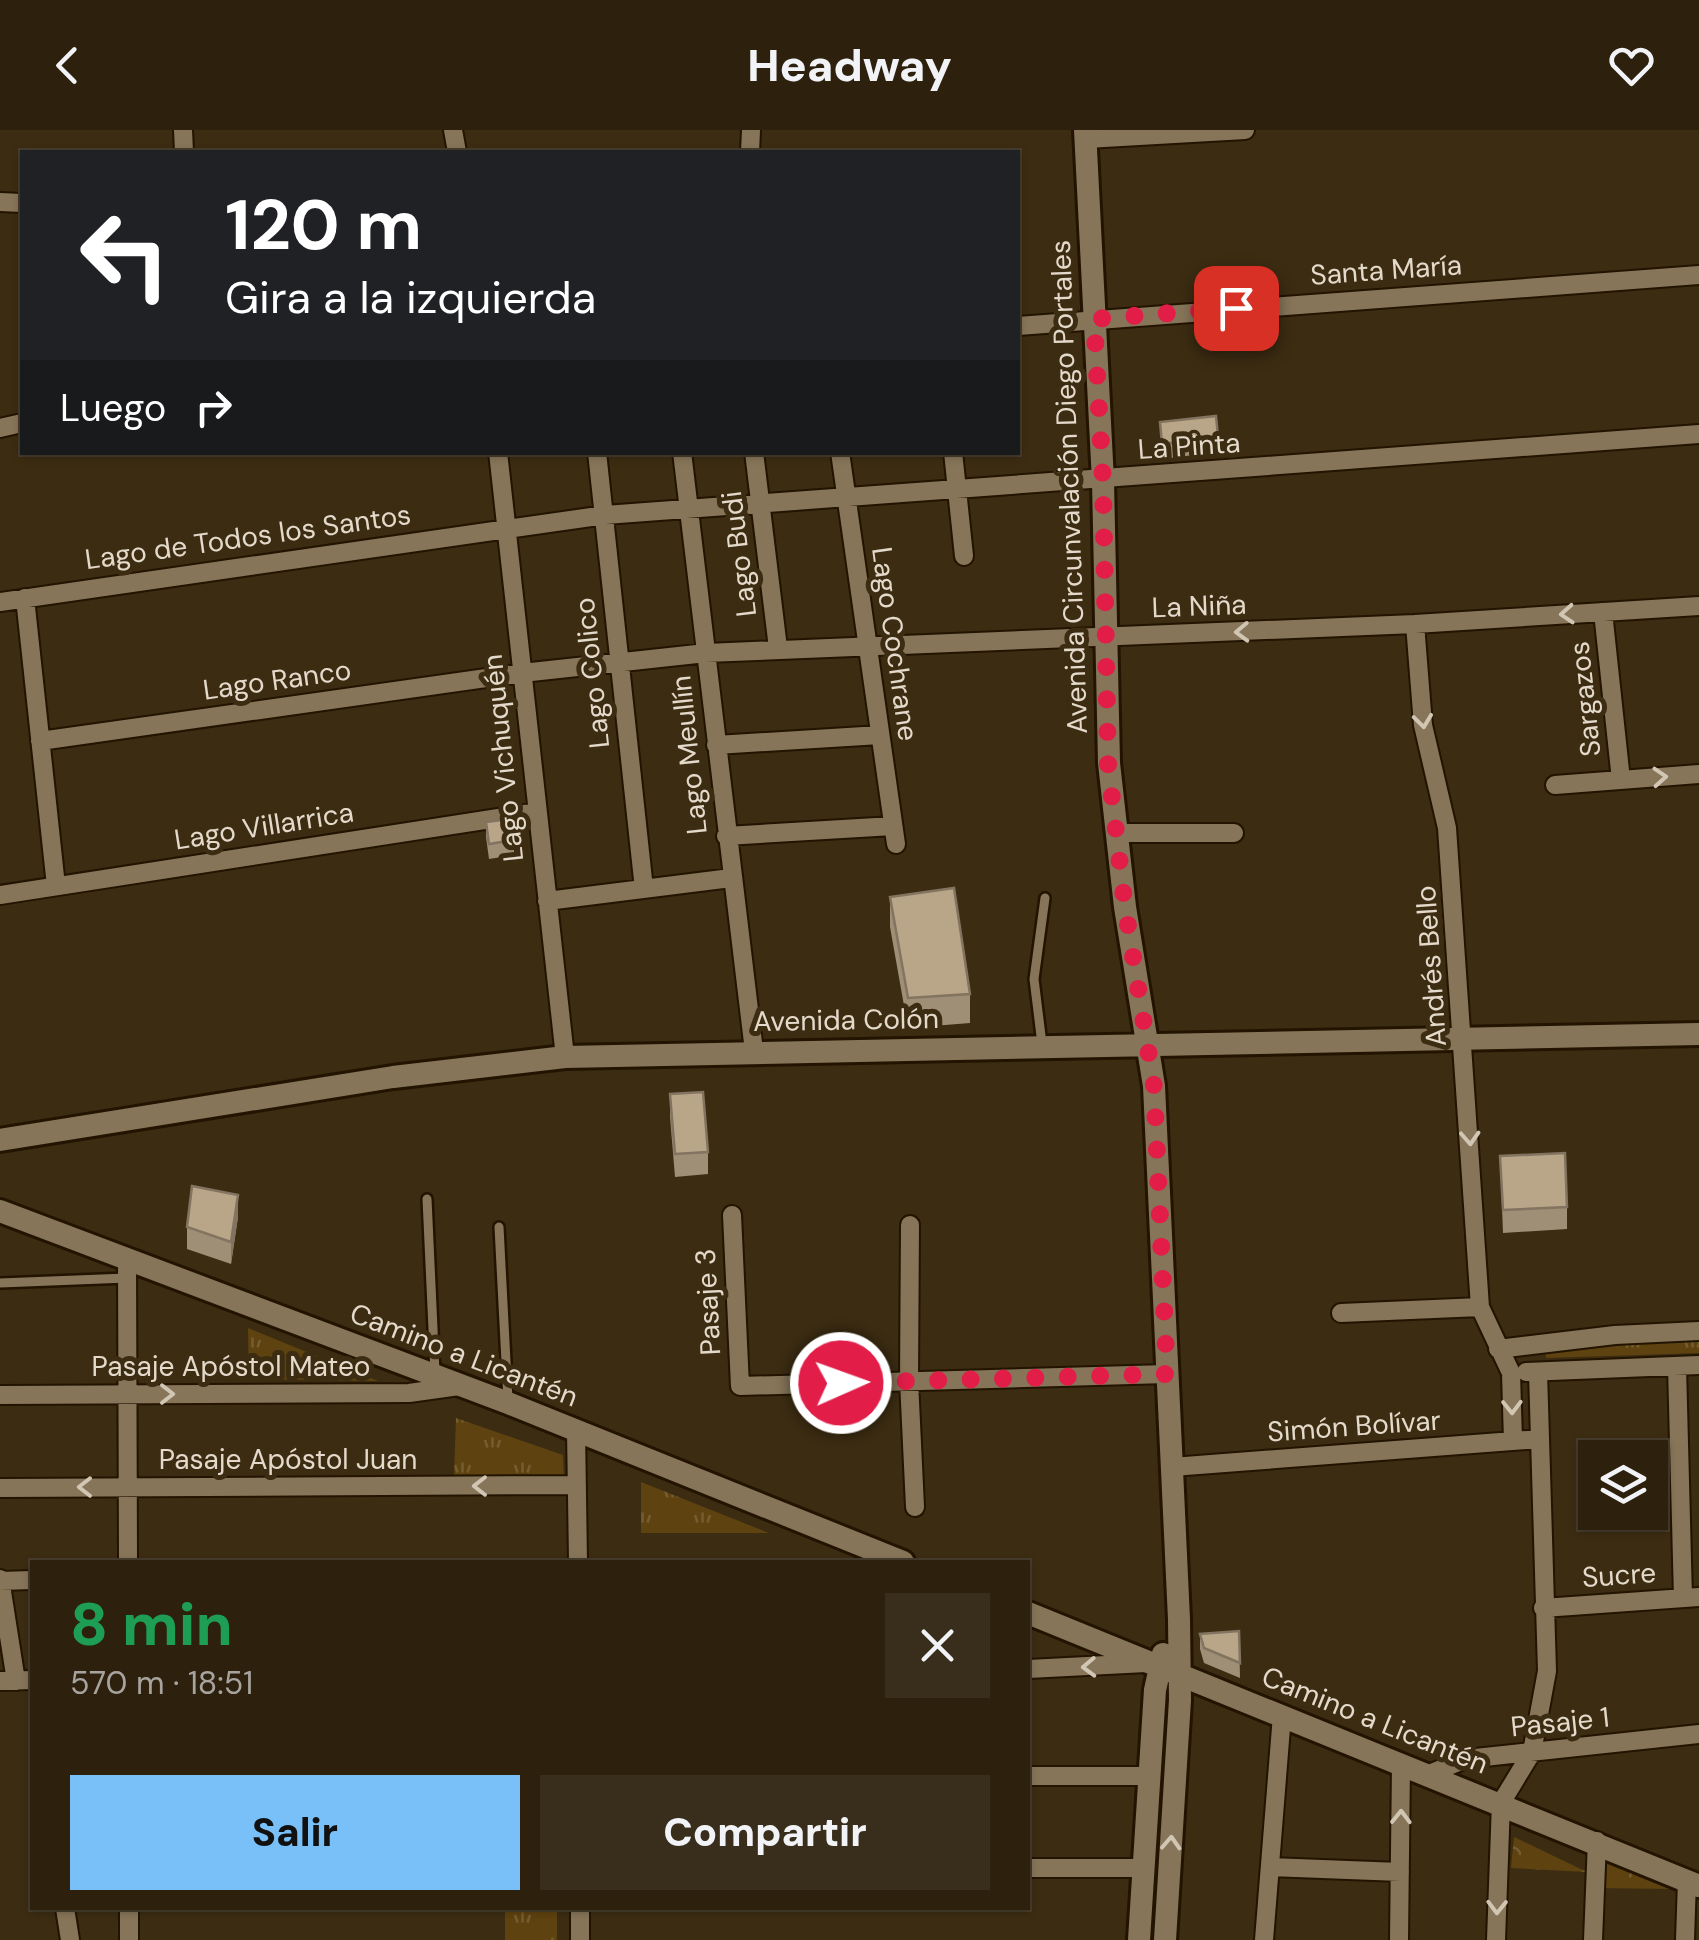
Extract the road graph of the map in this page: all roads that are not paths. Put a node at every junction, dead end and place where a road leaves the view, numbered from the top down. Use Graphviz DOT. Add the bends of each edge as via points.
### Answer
graph roads {
  1 [pos="1226,130"];
  2 [pos="1245,130"];
  3 [pos="1085,134"];
  4 [pos="1699,276"];
  5 [pos="1094,319"];
  6 [pos="1020,326"];
  7 [pos="1699,434"];
  8 [pos="498,455"];
  9 [pos="598,455"];
  10 [pos="682,455"];
  11 [pos="754,455"];
  12 [pos="840,455"];
  13 [pos="953,455"];
  14 [pos="1103,481"];
  15 [pos="957,490"];
  16 [pos="846,496"];
  17 [pos="761,501"];
  18 [pos="689,508"];
  19 [pos="604,516"];
  20 [pos="504,527"];
  21 [pos="964,556"];
  22 [pos="24,598"];
  23 [pos="0,602"];
  24 [pos="1699,606"];
  25 [pos="1603,612"];
  26 [pos="1415,624"];
  27 [pos="1108,638"];
  28 [pos="778,648"];
  29 [pos="867,649"];
  30 [pos="706,654"];
  31 [pos="618,664"];
  32 [pos="522,673"];
  33 [pos="880,735"];
  34 [pos="40,741"];
  35 [pos="716,745"];
  36 [pos="1699,774"];
  37 [pos="1621,780"];
  38 [pos="1555,785"];
  39 [pos="537,812"];
  40 [pos="1116,833"];
  41 [pos="1234,833"];
  42 [pos="726,836"];
  43 [pos="730,878"];
  44 [pos="56,886"];
  45 [pos="644,888"];
  46 [pos="0,895"];
  47 [pos="1045,898"];
  48 [pos="547,901"];
  49 [pos="1699,1034"];
  50 [pos="1464,1041"];
  51 [pos="1148,1047"];
  52 [pos="1043,1048"];
  53 [pos="754,1051"];
  54 [pos="565,1057"];
  55 [pos="0,1140"];
  56 [pos="428,1199"];
  57 [pos="0,1211"];
  58 [pos="732,1215"];
  59 [pos="910,1225"];
  60 [pos="499,1227"];
  61 [pos="127,1268"];
  62 [pos="0,1283"];
  63 [pos="1480,1307"];
  64 [pos="1341,1313"];
  65 [pos="1699,1330"];
  66 [pos="1498,1348"];
  67 [pos="1699,1365"];
  68 [pos="1678,1366"];
  69 [pos="1538,1372"];
  70 [pos="1511,1373"];
  71 [pos="435,1374"];
  72 [pos="1167,1374"];
  73 [pos="909,1381"];
  74 [pos="462,1386"];
  75 [pos="128,1394"];
  76 [pos="0,1395"];
  77 [pos="508,1403"];
  78 [pos="576,1430"];
  79 [pos="1540,1439"];
  80 [pos="1512,1442"];
  81 [pos="1172,1467"];
  82 [pos="577,1486"];
  83 [pos="128,1487"];
  84 [pos="0,1488"];
  85 [pos="915,1507"];
  86 [pos="128,1560"];
  87 [pos="578,1560"];
  88 [pos="898,1560"];
  89 [pos="0,1580"];
  90 [pos="30,1580"];
  91 [pos="1691,1598"];
  92 [pos="1543,1608"];
  93 [pos="1030,1614"];
  94 [pos="1163,1667"];
  95 [pos="1030,1669"];
  96 [pos="22,1683"];
  97 [pos="1282,1715"];
  98 [pos="1699,1734"];
  99 [pos="1532,1752"];
  100 [pos="1401,1764"];
  101 [pos="1429,1774"];
  102 [pos="1030,1776"];
  103 [pos="1149,1776"];
  104 [pos="1502,1804"];
  105 [pos="1597,1842"];
  106 [pos="1270,1867"];
  107 [pos="1030,1868"];
  108 [pos="1144,1868"];
  109 [pos="1400,1872"];
  110 [pos="1693,1883"];
  111 [pos="65,1910"];
  112 [pos="129,1910"];
  113 [pos="580,1910"];
  114 [pos="70,1940"];
  115 [pos="129,1940"];
  116 [pos="580,1940"];
  117 [pos="1139,1940"];
  118 [pos="1165,1940"];
  119 [pos="1264,1940"];
  120 [pos="1398,1940"];
  121 [pos="1496,1940"];
  122 [pos="1593,1940"];
  123 [pos="1685,1940"];
  1 -- 2 [label="street"];
  1 -- 3 [label="street"];
  3 -- 5 [label="street, Avenida Circunvalación Diego Portales"];
  4 -- 5 [label="street, Santa María"];
  5 -- 6 [label="street, Santa María"];
  5 -- 14 [label="street, Avenida Circunvalación Diego Portales"];
  7 -- 14 [label="street, La Pinta"];
  8 -- 20 [label="street, Lago Vichuquén"];
  9 -- 19 [label="street, Lago Colico"];
  10 -- 18 [label="street, Lago Meullín"];
  11 -- 17 [label="street, Lago Budi"];
  12 -- 16 [label="street, Lago Cochrane"];
  13 -- 15 [label="street"];
  14 -- 15 [label="street, La Pinta"];
  14 -- 27 [label="street, Avenida Circunvalación Diego Portales"];
  15 -- 16 [label="street, La Pinta"];
  15 -- 21 [label="street"];
  16 -- 17 [label="street, La Pinta"];
  16 -- 29 [label="street, Lago Cochrane"];
  17 -- 18 [label="street, La Pinta"];
  17 -- 28 [label="street, Lago Budi"];
  18 -- 19 [label="street, La Pinta"];
  18 -- 30 [label="street, Lago Meullín"];
  19 -- 20 [label="street, La Pinta"];
  19 -- 31 [label="street, Lago Colico"];
  20 -- 22 [label="street, Lago de Todos los Santos"];
  20 -- 32 [label="street, Lago Vichuquén"];
  22 -- 23 [label="street, Lago de Todos los Santos"];
  22 -- 34 [label="street"];
  24 -- 25 [label="street, La Niña"];
  25 -- 26 [label="street, La Niña, one-way"];
  25 -- 37 [label="street, Sargazos"];
  26 -- 27 [label="street, La Niña, one-way"];
  26 -- 50 [label="street, Andrés Bello, one-way" via="1423,725 1448,828"];
  27 -- 29 [label="street, La Niña"];
  27 -- 40 [label="street, Avenida Circunvalación Diego Portales" via="1108,764"];
  28 -- 29 [label="street, La Niña"];
  28 -- 30 [label="street, La Niña"];
  29 -- 33 [label="street, Lago Cochrane"];
  30 -- 31 [label="street, La Niña"];
  30 -- 35 [label="street, Lago Meullín"];
  31 -- 32 [label="street, La Niña"];
  31 -- 45 [label="street, Lago Colico"];
  32 -- 34 [label="street, Lago Ranco"];
  32 -- 39 [label="street, Lago Vichuquén"];
  33 -- 35 [label="street"];
  33 -- 42 [label="street, Lago Cochrane" via="895,835"];
  34 -- 44 [label="street"];
  35 -- 42 [label="street, Lago Meullín"];
  37 -- 36 [label="street, one-way"];
  37 -- 38 [label="street"];
  39 -- 44 [label="street, Lago Villarrica"];
  39 -- 48 [label="street, Lago Vichuquén"];
  40 -- 41 [label="street"];
  40 -- 51 [label="street, Avenida Circunvalación Diego Portales"];
  42 -- 43 [label="street, Lago Meullín"];
  43 -- 45 [label="street"];
  43 -- 53 [label="street, Lago Meullín"];
  44 -- 46 [label="street, Lago Villarrica"];
  45 -- 48 [label="street"];
  47 -- 52 [label="lane" via="1034,980"];
  48 -- 54 [label="street, Lago Vichuquén"];
  49 -- 50 [label="street, Avenida Colón"];
  50 -- 51 [label="street, Avenida Colón"];
  50 -- 63 [label="street, Andrés Bello, one-way"];
  51 -- 52 [label="street, Avenida Colón"];
  51 -- 72 [label="street, Avenida Circunvalación Diego Portales"];
  52 -- 53 [label="street, Avenida Colón"];
  53 -- 54 [label="street, Avenida Colón"];
  54 -- 55 [label="street, Avenida Colón" via="393,1077"];
  56 -- 71 [label="lane"];
  57 -- 61 [label="street, Camino a Licantén"];
  58 -- 73 [label="street, Pasaje 3" via="740,1386"];
  59 -- 73 [label="street"];
  60 -- 77 [label="lane"];
  61 -- 62 [label="lane"];
  61 -- 71 [label="street, Camino a Licantén"];
  61 -- 75 [label="street"];
  63 -- 64 [label="street"];
  63 -- 66 [label="street, Andrés Bello"];
  65 -- 66 [label="street"];
  66 -- 70 [label="street, Andrés Bello"];
  67 -- 68 [label="street"];
  68 -- 69 [label="street"];
  68 -- 91 [label="street"];
  69 -- 70 [label="street"];
  69 -- 79 [label="street"];
  70 -- 80 [label="street, Andrés Bello, one-way"];
  71 -- 74 [label="street, Camino a Licantén"];
  72 -- 73 [label="street"];
  72 -- 81 [label="street, Avenida Circunvalación Diego Portales"];
  73 -- 85 [label="street"];
  75 -- 74 [label="street, Pasaje Apóstol Mateo, one-way" via="410,1393"];
  74 -- 77 [label="street, Camino a Licantén"];
  75 -- 76 [label="street, Pasaje Apóstol Mateo"];
  75 -- 83 [label="street"];
  77 -- 78 [label="street, Camino a Licantén"];
  78 -- 82 [label="street"];
  78 -- 88 [label="street, Camino a Licantén"];
  79 -- 80 [label="street, Simón Bolívar"];
  79 -- 92 [label="street"];
  80 -- 81 [label="street, Simón Bolívar"];
  81 -- 94 [label="street, Avenida Circunvalación Diego Portales" via="1179,1618"];
  82 -- 83 [label="street, Pasaje Apóstol Juan, one-way"];
  82 -- 87 [label="street"];
  83 -- 84 [label="street, Pasaje Apóstol Juan, one-way"];
  83 -- 86 [label="street"];
  89 -- 90 [label="street"];
  89 -- 96 [label="street"];
  91 -- 92 [label="street, Sucre"];
  92 -- 99 [label="street" via="1547,1672"];
  93 -- 94 [label="street, Camino a Licantén"];
  94 -- 95 [label="street, one-way"];
  94 -- 97 [label="street, Camino a Licantén"];
  94 -- 103 [label="street, Avenida Circunvalación Diego Portales"];
  118 -- 94 [label="street, Avenida Circunvalación Diego Portales, one-way"];
  97 -- 100 [label="street, Camino a Licantén"];
  97 -- 106 [label="street"];
  98 -- 99 [label="street, Pasaje 1"];
  99 -- 101 [label="street, Pasaje 1" via="1466,1759"];
  99 -- 104 [label="street"];
  100 -- 101 [label="street, Camino a Licantén"];
  109 -- 100 [label="street, one-way"];
  101 -- 104 [label="street, Camino a Licantén"];
  102 -- 103 [label="street"];
  103 -- 108 [label="street, Avenida Circunvalación Diego Portales"];
  104 -- 105 [label="street, Camino a Licantén"];
  104 -- 121 [label="street, one-way"];
  105 -- 110 [label="street, Camino a Licantén"];
  105 -- 122 [label="street"];
  106 -- 109 [label="street"];
  106 -- 119 [label="street"];
  107 -- 108 [label="street"];
  108 -- 117 [label="street, Avenida Circunvalación Diego Portales"];
  109 -- 120 [label="street"];
  110 -- 123 [label="street"];
  111 -- 114 [label="street"];
  112 -- 115 [label="street"];
  113 -- 116 [label="street"];
}
